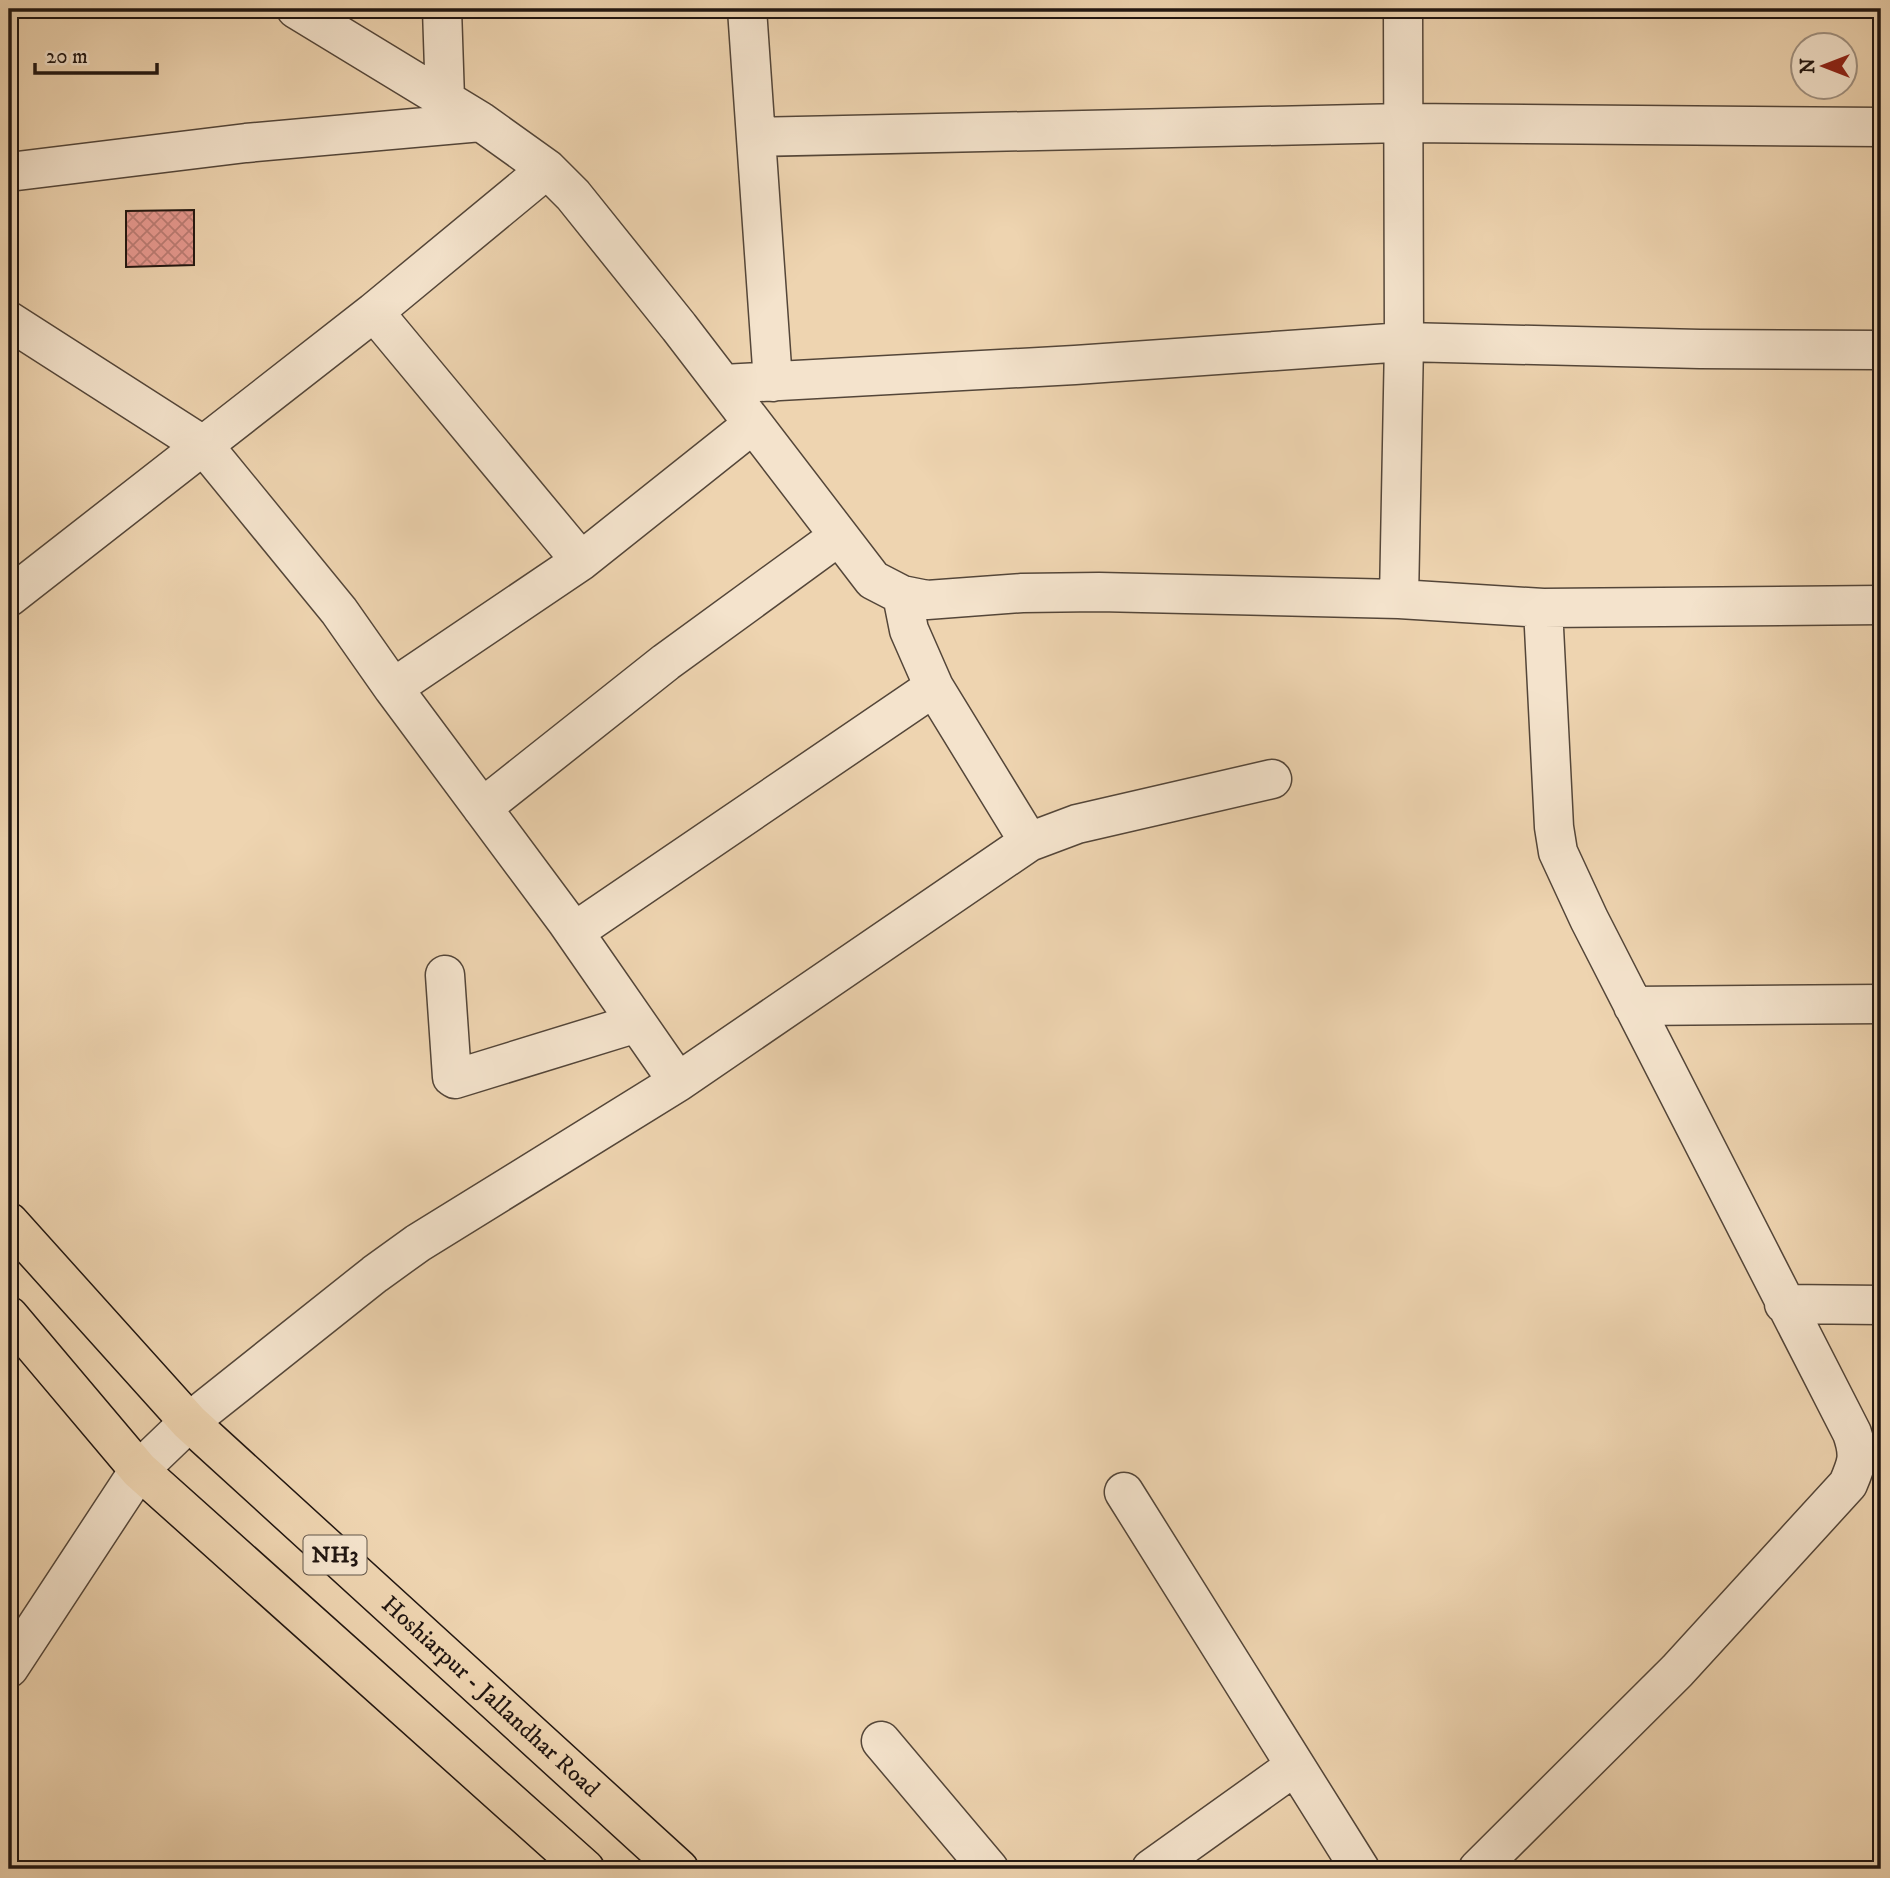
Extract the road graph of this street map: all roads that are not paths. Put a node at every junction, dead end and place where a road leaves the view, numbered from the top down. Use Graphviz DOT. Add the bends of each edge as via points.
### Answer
graph roads {
  1 [pos="296,9"];
  2 [pos="442,9"];
  3 [pos="747,9"];
  4 [pos="1403,9"];
  5 [pos="445,99"];
  6 [pos="481,122"];
  7 [pos="1404,123"];
  8 [pos="1881,127"];
  9 [pos="756,137"];
  10 [pos="547,169"];
  11 [pos="9,172"];
  12 [pos="374,312"];
  13 [pos="9,321"];
  14 [pos="1404,342"];
  15 [pos="1881,350"];
  16 [pos="773,382"];
  17 [pos="723,384"];
  18 [pos="753,424"];
  19 [pos="204,446"];
  20 [pos="839,536"];
  21 [pos="581,561"];
  22 [pos="902,595"];
  23 [pos="9,597"];
  24 [pos="1399,599"];
  25 [pos="1881,605"];
  26 [pos="1544,608"];
  27 [pos="934,687"];
  28 [pos="393,688"];
  29 [pos="1272,779"];
  30 [pos="482,808"];
  31 [pos="1029,842"];
  32 [pos="574,932"];
  33 [pos="445,975"];
  34 [pos="1881,1004"];
  35 [pos="1633,1006"];
  36 [pos="637,1023"];
  37 [pos="678,1082"];
  38 [pos="9,1222"];
  39 [pos="1784,1304"];
  40 [pos="1881,1305"];
  41 [pos="9,1316"];
  42 [pos="189,1422"];
  43 [pos="139,1470"];
  44 [pos="1124,1492"];
  45 [pos="9,1668"];
  46 [pos="881,1741"];
  47 [pos="1295,1766"];
  48 [pos="585,1869"];
  49 [pos="679,1869"];
  50 [pos="989,1869"];
  51 [pos="1151,1869"];
  52 [pos="1360,1869"];
  53 [pos="1478,1869"];
  1 -- 5 [label="street"];
  2 -- 5 [label="street"];
  3 -- 9 [label="street"];
  4 -- 7 [label="street"];
  5 -- 6 [label="street"];
  6 -- 10 [label="street"];
  6 -- 11 [label="street"];
  7 -- 8 [label="street"];
  7 -- 9 [label="street"];
  7 -- 14 [label="street"];
  9 -- 16 [label="street"];
  10 -- 12 [label="street"];
  10 -- 17 [label="street" via="573,195"];
  12 -- 19 [label="street"];
  12 -- 21 [label="street"];
  13 -- 19 [label="street"];
  14 -- 15 [label="street"];
  14 -- 16 [label="street"];
  14 -- 24 [label="street"];
  16 -- 17 [label="street"];
  17 -- 18 [label="street"];
  18 -- 20 [label="street"];
  18 -- 21 [label="street"];
  19 -- 23 [label="street"];
  19 -- 28 [label="street" via="339,611"];
  20 -- 22 [label="street" via="873,580"];
  20 -- 30 [label="street" via="666,662"];
  21 -- 28 [label="street"];
  22 -- 24 [label="street" via="927,600 1098,592"];
  22 -- 27 [label="street" via="909,630"];
  24 -- 26 [label="street"];
  25 -- 26 [label="street"];
  26 -- 35 [label="street" via="1558,852"];
  27 -- 31 [label="street"];
  27 -- 32 [label="street"];
  28 -- 30 [label="street"];
  29 -- 31 [label="street" via="1077,824"];
  30 -- 32 [label="street"];
  31 -- 37 [label="street"];
  32 -- 36 [label="street"];
  33 -- 36 [label="street" via="452,1077 458,1080"];
  34 -- 35 [label="street"];
  35 -- 39 [label="street"];
  36 -- 37 [label="street"];
  37 -- 42 [label="street" via="418,1243"];
  38 -- 42 [label="highway, Hoshiarpur - Jallandhar Road / NH3"];
  39 -- 40 [label="street"];
  39 -- 53 [label="street" via="1852,1433 1857,1448 1847,1484 1677,1671"];
  41 -- 43 [label="highway, NH3"];
  42 -- 43 [label="street"];
  42 -- 49 [label="highway, Hoshiarpur - Jallandhar Road / NH3"];
  43 -- 45 [label="street"];
  43 -- 48 [label="highway, NH3"];
  44 -- 47 [label="street"];
  46 -- 50 [label="street"];
  47 -- 51 [label="street"];
  47 -- 52 [label="street"];
}
